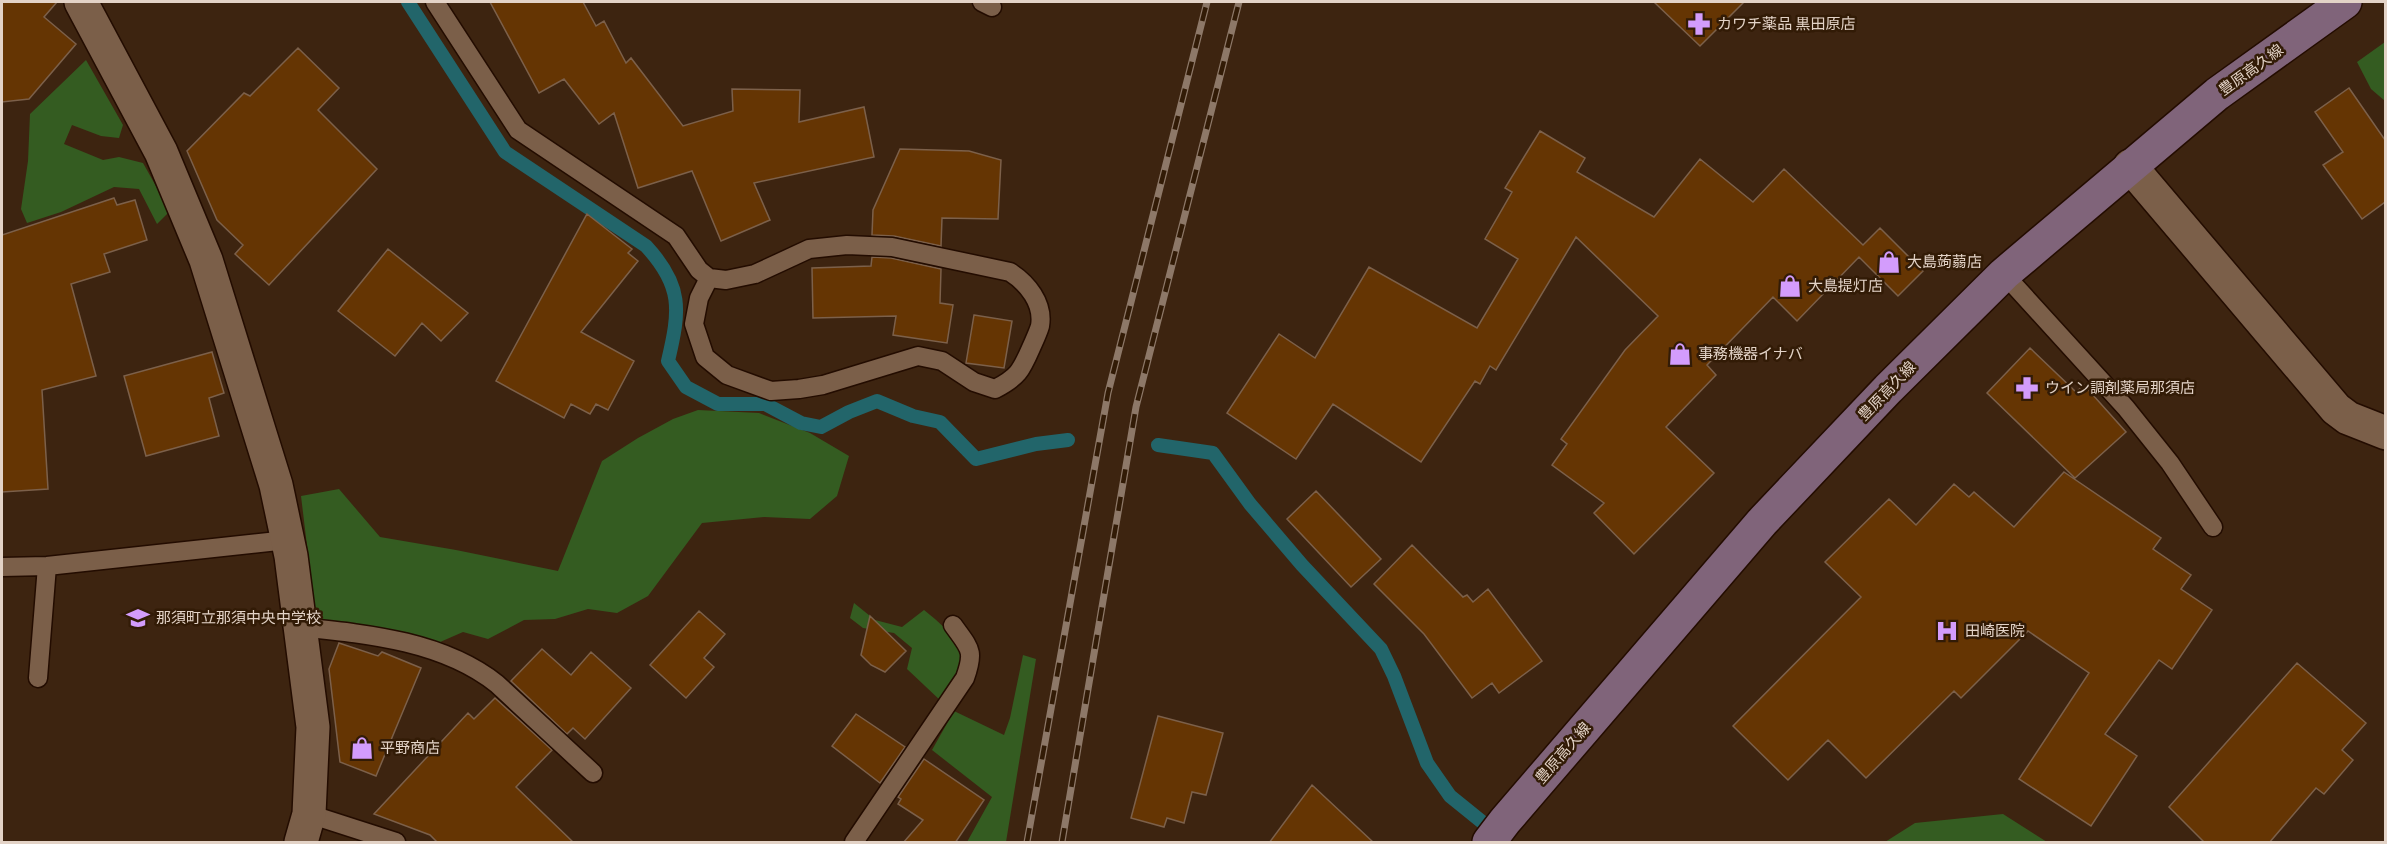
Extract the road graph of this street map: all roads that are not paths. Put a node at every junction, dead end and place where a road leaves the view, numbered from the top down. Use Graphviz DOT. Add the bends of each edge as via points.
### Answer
graph roads {
  1 [pos="81,2"];
  2 [pos="435,2"];
  3 [pos="2345,2"];
  4 [pos="2130,166"];
  5 [pos="2004,274"];
  6 [pos="709,278"];
  7 [pos="2385,433"];
  8 [pos="2212,527"];
  9 [pos="287,540"];
  10 [pos="47,566"];
  11 [pos="2,567"];
  12 [pos="953,625"];
  13 [pos="300,627"];
  14 [pos="38,678"];
  15 [pos="593,772"];
  16 [pos="305,828"];
  17 [pos="396,843"];
  18 [pos="854,843"];
  19 [pos="1489,843"];
  1 -- 9 [label="street" via="161,152 206,260 276,485"];
  2 -- 6 [label="lane" via="518,130 676,236"];
  3 -- 4 [label="main road, 豊原高久線" via="2217,94"];
  4 -- 5 [label="main road, 豊原高久線"];
  4 -- 7 [label="street" via="2336,410"];
  5 -- 8 [label="lane" via="2126,408 2170,463"];
  5 -- 19 [label="main road, 豊原高久線" via="1762,522"];
  6 -- 6 [label="lane" via="726,280 755,274 809,249 847,245 892,247 1010,272 1031,290 1040,326 1013,380 996,388 974,382 942,361 918,356 823,385 771,391 727,375 705,357 694,324 699,298"];
  9 -- 10 [label="lane"];
  9 -- 13 [label="street"];
  10 -- 11 [label="lane"];
  10 -- 14 [label="lane"];
  12 -- 18 [label="lane" via="969,647 972,660 965,678"];
  13 -- 15 [label="lane" via="399,641 463,662 497,684"];
  13 -- 16 [label="street" via="313,727"];
  16 -- 17 [label="lane"];
}
